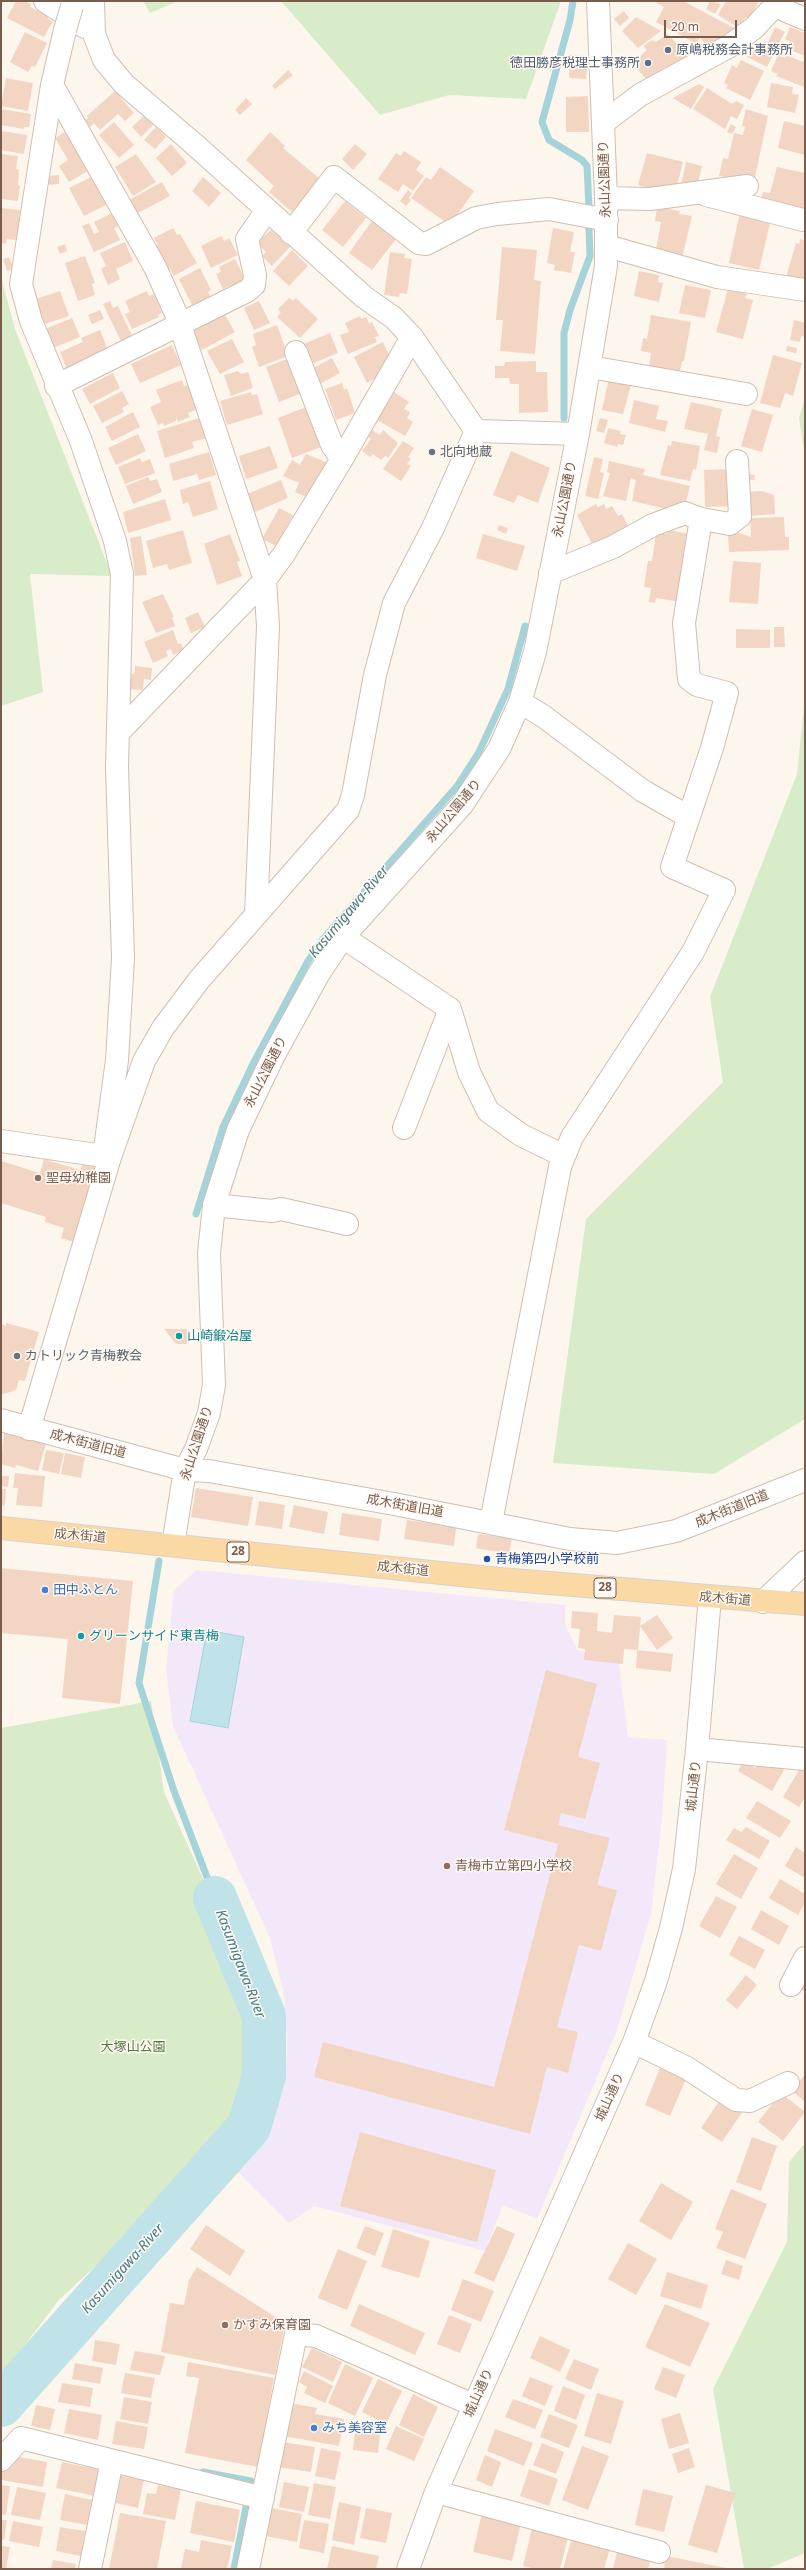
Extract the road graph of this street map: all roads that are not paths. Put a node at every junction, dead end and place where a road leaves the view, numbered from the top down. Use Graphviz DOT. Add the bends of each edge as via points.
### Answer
graph roads {
  1 [pos="45,1"];
  2 [pos="94,1"];
  3 [pos="598,1"];
  4 [pos="778,2"];
  5 [pos="73,4"];
  6 [pos="805,18"];
  7 [pos="94,34"];
  8 [pos="52,85"];
  9 [pos="602,123"];
  10 [pos="747,186"];
  11 [pos="701,193"];
  12 [pos="606,198"];
  13 [pos="267,210"];
  14 [pos="607,220"];
  15 [pos="803,220"];
  16 [pos="291,233"];
  17 [pos="607,246"];
  18 [pos="805,290"];
  19 [pos="180,324"];
  20 [pos="412,338"];
  21 [pos="296,352"];
  22 [pos="590,367"];
  23 [pos="56,386"];
  24 [pos="746,394"];
  25 [pos="476,431"];
  26 [pos="578,434"];
  27 [pos="342,459"];
  28 [pos="737,461"];
  29 [pos="701,519"];
  30 [pos="550,573"];
  31 [pos="265,580"];
  32 [pos="520,702"];
  33 [pos="118,733"];
  34 [pos="689,817"];
  35 [pos="256,915"];
  36 [pos="343,937"];
  37 [pos="450,1009"];
  38 [pos="404,1128"];
  39 [pos="1,1141"];
  40 [pos="107,1156"];
  41 [pos="564,1156"];
  42 [pos="214,1205"];
  43 [pos="347,1224"];
  44 [pos="1,1420"];
  45 [pos="29,1429"];
  46 [pos="185,1470"];
  47 [pos="805,1480"];
  48 [pos="491,1522"];
  49 [pos="1,1528"];
  50 [pos="174,1546"];
  51 [pos="805,1562"];
  52 [pos="710,1597"];
  53 [pos="763,1602"];
  54 [pos="805,1604"];
  55 [pos="697,1749"];
  56 [pos="805,1760"];
  57 [pos="805,1958"];
  58 [pos="790,1985"];
  59 [pos="634,2042"];
  60 [pos="788,2083"];
  61 [pos="473,2405"];
  62 [pos="1,2460"];
  63 [pos="112,2461"];
  64 [pos="436,2492"];
  65 [pos="255,2496"];
  66 [pos="659,2552"];
  67 [pos="90,2569"];
  68 [pos="248,2569"];
  69 [pos="408,2569"];
  1 -- 7 [label="street"];
  2 -- 7 [label="street"];
  3 -- 9 [label="street, 永山公園通り"];
  4 -- 6 [label="street" via="784,10"];
  4 -- 9 [label="street" via="754,28 728,47 640,95"];
  5 -- 8 [label="street, bridge"];
  7 -- 13 [label="street" via="104,60 124,84"];
  8 -- 19 [label="street" via="155,267"];
  8 -- 23 [label="street" via="21,284 31,321"];
  9 -- 12 [label="street, 永山公園通り"];
  10 -- 11 [label="street"];
  11 -- 12 [label="street" via="650,199"];
  11 -- 15 [label="street" via="727,202"];
  12 -- 14 [label="street, 永山公園通り"];
  13 -- 16 [label="street"];
  13 -- 19 [label="street" via="247,239 255,275 254,285"];
  14 -- 16 [label="street" via="549,209 497,214 476,218 426,244 419,242 334,177"];
  14 -- 17 [label="street, 永山公園通り"];
  16 -- 20 [label="street" via="364,297 394,318"];
  17 -- 18 [label="street" via="717,277"];
  17 -- 22 [label="street, 永山公園通り"];
  19 -- 23 [label="street"];
  19 -- 31 [label="street"];
  20 -- 25 [label="street"];
  20 -- 27 [label="street"];
  21 -- 27 [label="street" via="332,445"];
  22 -- 24 [label="street"];
  22 -- 26 [label="street, 永山公園通り"];
  23 -- 33 [label="street" via="81,441 115,541 122,574"];
  25 -- 26 [label="street"];
  25 -- 35 [label="street" via="433,528 394,603 375,675 348,810"];
  26 -- 30 [label="street, 永山公園通り"];
  27 -- 31 [label="street" via="284,554"];
  28 -- 29 [label="street" via="740,516 730,524"];
  29 -- 30 [label="street" via="685,513"];
  29 -- 34 [label="street" via="684,624 689,679 697,685 726,694"];
  30 -- 32 [label="street, 永山公園通り" via="535,652"];
  31 -- 33 [label="street"];
  31 -- 35 [label="street" via="268,626"];
  32 -- 34 [label="street" via="543,716 643,791"];
  32 -- 36 [label="street, 永山公園通り" via="499,749 462,805"];
  33 -- 40 [label="street" via="123,958 118,1060"];
  34 -- 41 [label="street" via="672,868 724,890 693,952 572,1137"];
  35 -- 40 [label="street" via="199,980 163,1028 144,1061"];
  36 -- 37 [label="street"];
  36 -- 42 [label="street, 永山公園通り" via="296,1015 238,1130"];
  37 -- 38 [label="street"];
  37 -- 41 [label="street" via="469,1072 488,1111 521,1135"];
  39 -- 40 [label="street"];
  40 -- 45 [label="street"];
  41 -- 48 [label="street" via="538,1273"];
  42 -- 43 [label="street" via="272,1211 282,1209"];
  42 -- 46 [label="street, 永山公園通り" via="209,1253 214,1385 209,1413"];
  44 -- 45 [label="street, 成木街道旧道"];
  45 -- 46 [label="street, 成木街道旧道"];
  46 -- 48 [label="street, 成木街道旧道" via="209,1471"];
  46 -- 50 [label="street, 永山公園通り"];
  47 -- 48 [label="street, 成木街道旧道" via="676,1532 617,1543 570,1539"];
  49 -- 50 [label="main road, 成木街道 / 28"];
  50 -- 52 [label="main road, 成木街道 / 28"];
  51 -- 53 [label="street"];
  52 -- 53 [label="main road, 成木街道 / 28"];
  52 -- 55 [label="street, 城山通り"];
  53 -- 54 [label="main road, 成木街道 / 28"];
  55 -- 56 [label="street"];
  55 -- 59 [label="street, 城山通り" via="685,1861 671,1928 656,1981"];
  57 -- 58 [label="street"];
  59 -- 60 [label="street" via="687,2068 736,2100 750,2101"];
  59 -- 61 [label="street, 城山通り"];
  61 -- 64 [label="street, 城山通り"];
  61 -- 65 [label="street" via="316,2336 296,2334"];
  62 -- 63 [label="street" via="21,2438"];
  63 -- 65 [label="street"];
  63 -- 67 [label="street"];
  64 -- 66 [label="street"];
  64 -- 69 [label="street, 城山通り"];
  65 -- 68 [label="street"];
}
